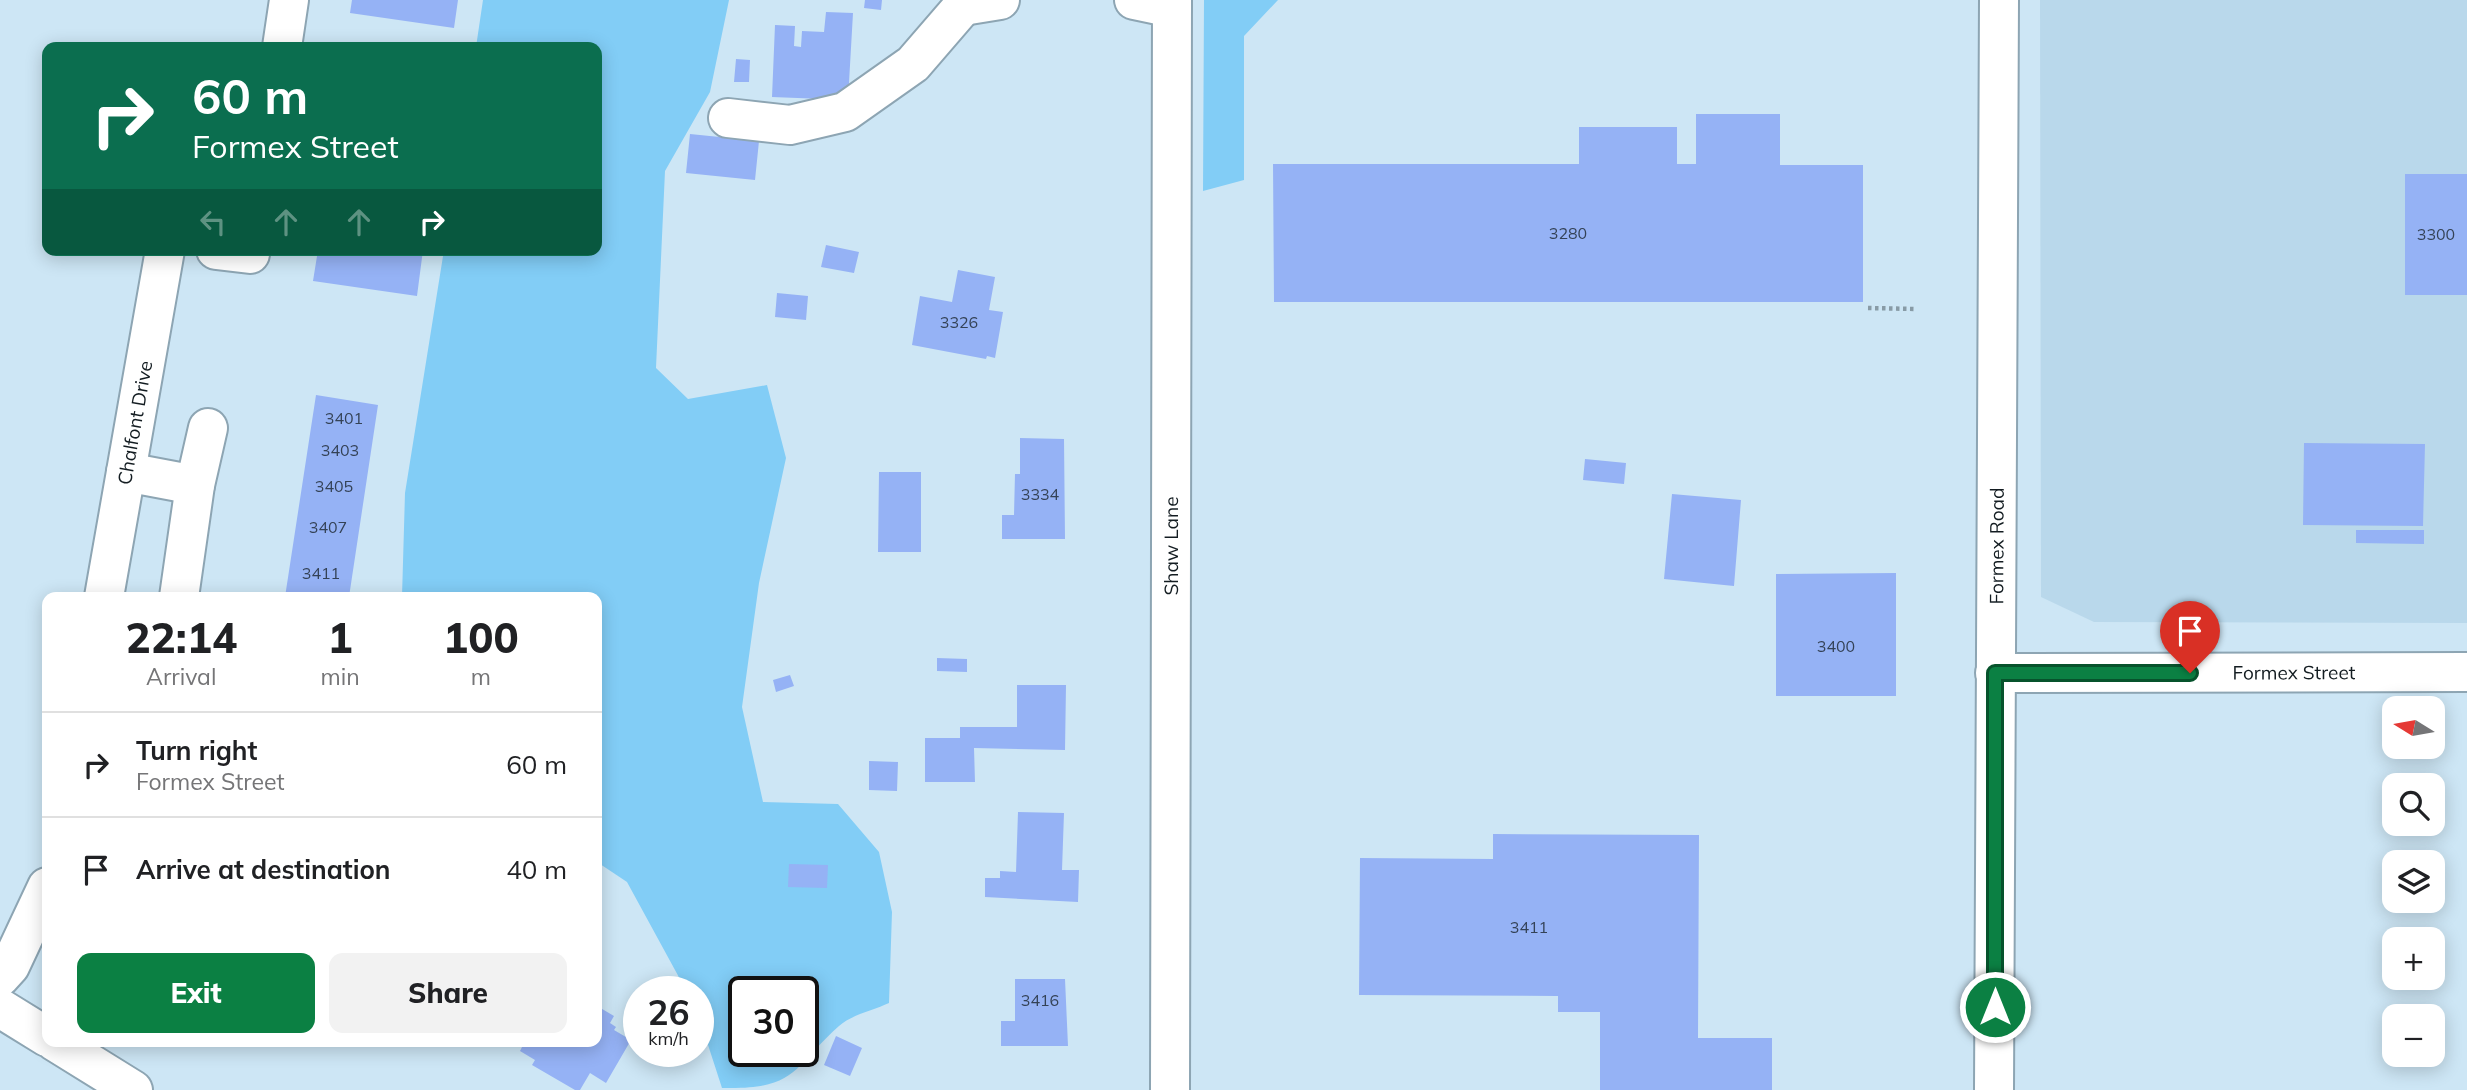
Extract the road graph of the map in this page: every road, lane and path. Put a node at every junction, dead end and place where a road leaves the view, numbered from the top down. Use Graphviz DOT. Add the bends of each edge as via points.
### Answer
graph roads {
  1 [pos="289,0"];
  2 [pos="1000,0"];
  3 [pos="1134,0"];
  4 [pos="1999,0"];
  5 [pos="963,3"];
  6 [pos="1172,4"];
  7 [pos="283,42"];
  8 [pos="728,118"];
  9 [pos="163,256"];
  10 [pos="1868,308"];
  11 [pos="1916,309"];
  12 [pos="208,428"];
  13 [pos="126,472"];
  14 [pos="195,485"];
  15 [pos="105,592"];
  16 [pos="179,592"];
  17 [pos="2467,672"];
  18 [pos="1995,673"];
  19 [pos="42,898"];
  20 [pos="0,977"];
  21 [pos="0,1008"];
  22 [pos="42,1034"];
  23 [pos="64,1047"];
  24 [pos="133,1090"];
  25 [pos="1170,1090"];
  26 [pos="1994,1090"];
  1 -- 7 [label="street"];
  2 -- 5 [label="street"];
  3 -- 6 [label="street"];
  4 -- 18 [label="street, Formex Road"];
  5 -- 8 [label="street" via="913,64 845,112 790,125"];
  6 -- 25 [label="street, Shaw Lane"];
  9 -- 13 [label="street, Chalfont Drive"];
  10 -- 11 [label="path"];
  12 -- 14 [label="street"];
  13 -- 14 [label="street"];
  13 -- 15 [label="street, Chalfont Drive"];
  14 -- 16 [label="street"];
  17 -- 18 [label="street, Formex Street"];
  18 -- 26 [label="street, Formex Road"];
  19 -- 20 [label="street" via="10,966"];
  21 -- 22 [label="street"];
  23 -- 24 [label="street"];
}
